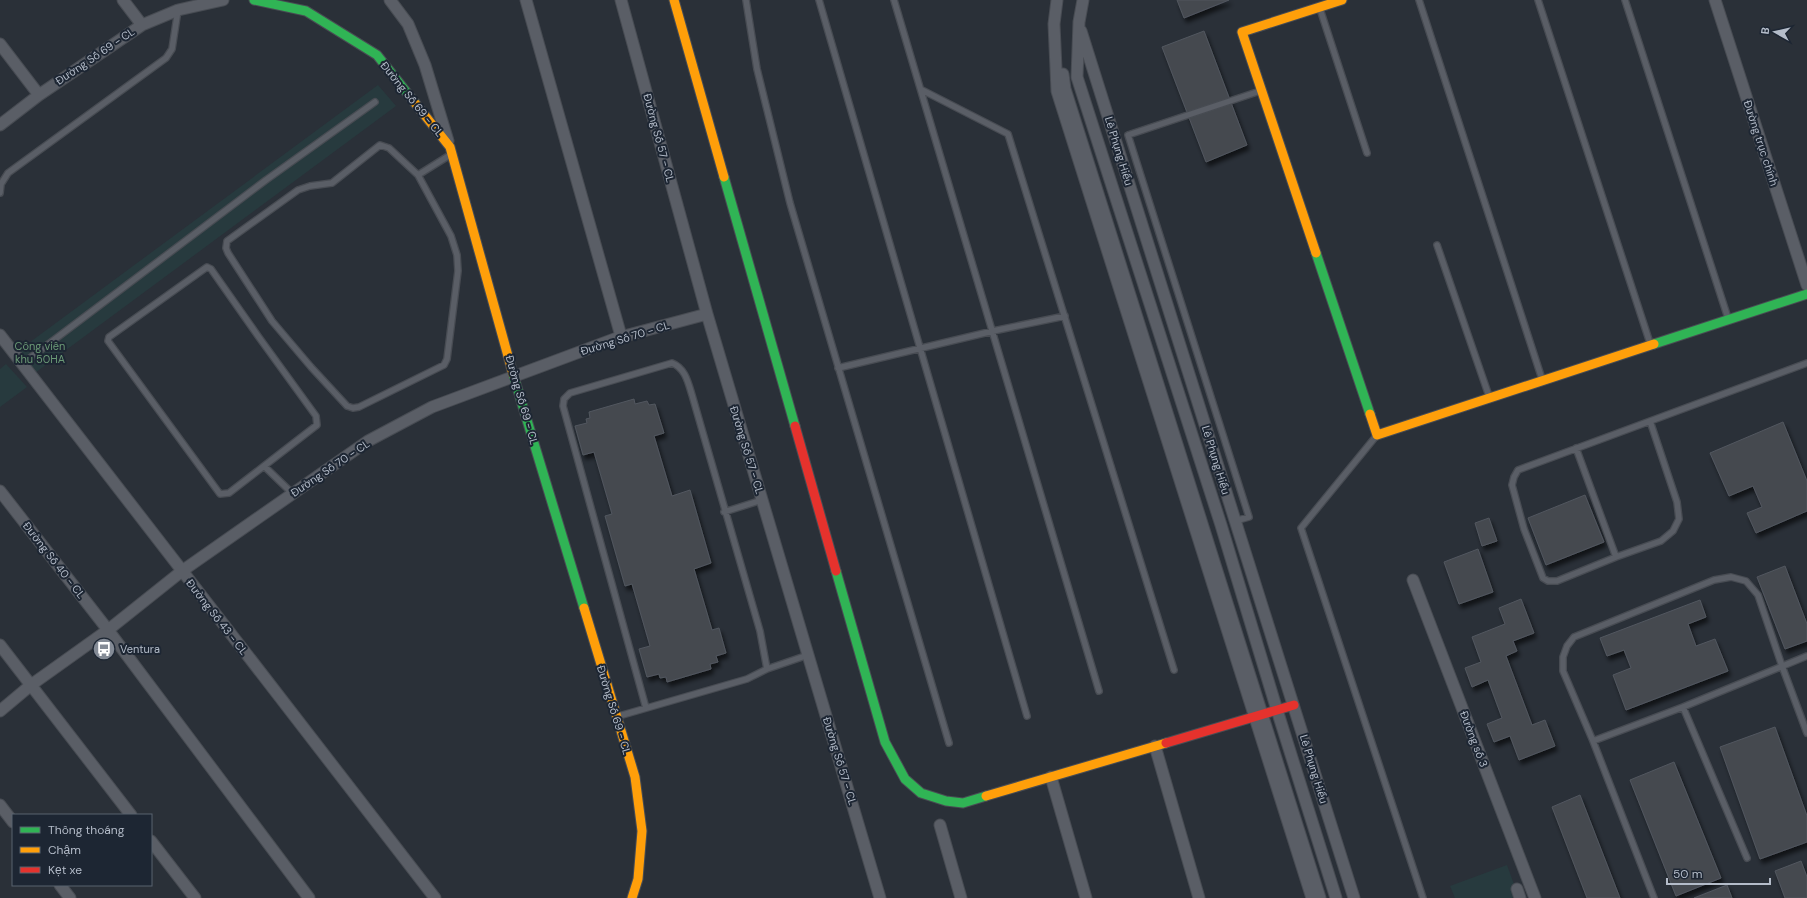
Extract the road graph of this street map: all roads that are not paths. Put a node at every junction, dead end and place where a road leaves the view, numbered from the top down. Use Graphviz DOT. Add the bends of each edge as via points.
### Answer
graph roads {
  1 [pos="123,0"];
  2 [pos="219,0"];
  3 [pos="254,0"];
  4 [pos="390,0"];
  5 [pos="526,0"];
  6 [pos="621,0"];
  7 [pos="674,0"];
  8 [pos="746,0"];
  9 [pos="819,0"];
  10 [pos="894,0"];
  11 [pos="1058,0"];
  12 [pos="1083,0"];
  13 [pos="1342,0"];
  14 [pos="1419,0"];
  15 [pos="1538,0"];
  16 [pos="1625,0"];
  17 [pos="1715,0"];
  18 [pos="1319,7"];
  19 [pos="178,10"];
  20 [pos="1079,22"];
  21 [pos="142,25"];
  22 [pos="0,44"];
  23 [pos="922,90"];
  24 [pos="1262,90"];
  25 [pos="39,95"];
  26 [pos="375,102"];
  27 [pos="0,126"];
  28 [pos="451,150"];
  29 [pos="1367,153"];
  30 [pos="418,175"];
  31 [pos="0,193"];
  32 [pos="1437,245"];
  33 [pos="1807,285"];
  34 [pos="1807,294"];
  35 [pos="707,314"];
  36 [pos="1064,316"];
  37 [pos="1729,320"];
  38 [pos="993,331"];
  39 [pos="0,336"];
  40 [pos="621,336"];
  41 [pos="1650,346"];
  42 [pos="921,348"];
  43 [pos="1807,363"];
  44 [pos="22,364"];
  45 [pos="838,368"];
  46 [pos="514,376"];
  47 [pos="1543,381"];
  48 [pos="1489,398"];
  49 [pos="1650,421"];
  50 [pos="1377,435"];
  51 [pos="1576,448"];
  52 [pos="264,466"];
  53 [pos="0,491"];
  54 [pos="292,493"];
  55 [pos="762,500"];
  56 [pos="724,512"];
  57 [pos="1235,521"];
  58 [pos="1221,525"];
  59 [pos="1200,530"];
  60 [pos="1616,557"];
  61 [pos="182,571"];
  62 [pos="1413,580"];
  63 [pos="108,630"];
  64 [pos="0,645"];
  65 [pos="808,655"];
  66 [pos="1807,656"];
  67 [pos="1782,666"];
  68 [pos="767,669"];
  69 [pos="1174,670"];
  70 [pos="31,685"];
  71 [pos="1099,690"];
  72 [pos="1294,705"];
  73 [pos="1683,707"];
  74 [pos="646,708"];
  75 [pos="0,710"];
  76 [pos="1277,710"];
  77 [pos="1258,715"];
  78 [pos="1028,716"];
  79 [pos="616,717"];
  80 [pos="1807,733"];
  81 [pos="1594,742"];
  82 [pos="949,743"];
  83 [pos="1155,746"];
  84 [pos="1051,777"];
  85 [pos="0,805"];
  86 [pos="130,814"];
  87 [pos="12,821"];
  88 [pos="940,825"];
  89 [pos="152,842"];
  90 [pos="1747,858"];
  91 [pos="61,886"];
  92 [pos="70,898"];
  93 [pos="195,898"];
  94 [pos="309,898"];
  95 [pos="435,898"];
  96 [pos="632,898"];
  97 [pos="880,898"];
  98 [pos="961,898"];
  99 [pos="1086,898"];
  100 [pos="1199,898"];
  101 [pos="1312,898"];
  102 [pos="1320,898"];
  103 [pos="1336,898"];
  104 [pos="1354,898"];
  105 [pos="1423,898"];
  106 [pos="1535,898"];
  107 [pos="1654,898"];
  1 -- 21 [label="street"];
  2 -- 19 [label="street, Đường Số 69 - CL"];
  3 -- 28 [label="street, Đường Số 69 - CL" via="306,12 377,55"];
  4 -- 28 [label="street" via="408,24 425,65"];
  5 -- 40 [label="street"];
  6 -- 35 [label="street, Đường Số 57 - CL"];
  7 -- 84 [label="street" via="885,742 899,772 914,790 940,800 963,803"];
  8 -- 45 [label="lane" via="756,69 790,203"];
  9 -- 42 [label="lane"];
  10 -- 23 [label="lane"];
  11 -- 59 [label="street" via="1054,24 1058,92"];
  12 -- 20 [label="street, Lê Phụng Hiểu"];
  13 -- 18 [label="street"];
  14 -- 47 [label="lane"];
  15 -- 41 [label="lane"];
  16 -- 37 [label="lane"];
  17 -- 33 [label="street, Đường trục chính"];
  18 -- 24 [label="street" via="1242,32"];
  18 -- 29 [label="lane"];
  19 -- 21 [label="street, Đường Số 69 - CL"];
  19 -- 31 [label="lane" via="172,49 166,58 8,173 1,184"];
  20 -- 57 [label="street, Lê Phụng Hiểu"];
  20 -- 58 [label="street, Lê Phụng Hiểu" via="1077,77"];
  21 -- 25 [label="street, Đường Số 69 - CL"];
  22 -- 25 [label="street"];
  23 -- 36 [label="lane" via="1008,134"];
  23 -- 38 [label="lane"];
  24 -- 50 [label="street"];
  24 -- 57 [label="lane" via="1128,135 1249,517"];
  25 -- 27 [label="street, Đường Số 69 - CL"];
  26 -- 44 [label="lane" via="266,180"];
  28 -- 30 [label="lane"];
  28 -- 46 [label="street, Đường Số 69 - CL"];
  30 -- 30 [label="lane" via="389,148 380,145 332,184 298,190 227,241 228,253 272,321 346,406 359,407 444,365 447,359 458,271 457,255 451,236"];
  32 -- 48 [label="lane"];
  34 -- 37 [label="street"];
  35 -- 40 [label="street, Đường Số 70 - CL"];
  35 -- 55 [label="street, Đường Số 57 - CL"];
  36 -- 38 [label="lane"];
  36 -- 69 [label="lane"];
  37 -- 41 [label="street"];
  38 -- 42 [label="lane"];
  38 -- 71 [label="lane"];
  39 -- 44 [label="street, Đường Số 43 - CL"];
  40 -- 46 [label="street, Đường Số 70 - CL"];
  41 -- 47 [label="street"];
  42 -- 45 [label="lane"];
  42 -- 78 [label="lane"];
  43 -- 49 [label="lane"];
  44 -- 61 [label="street, Đường Số 43 - CL"];
  45 -- 82 [label="lane"];
  46 -- 54 [label="street, Đường Số 70 - CL" via="432,407 368,441"];
  46 -- 79 [label="street, Đường Số 69 - CL"];
  47 -- 48 [label="street"];
  48 -- 50 [label="street"];
  49 -- 51 [label="lane"];
  49 -- 60 [label="lane" via="1677,502 1679,519 1673,531 1661,541"];
  50 -- 105 [label="lane" via="1301,528"];
  51 -- 60 [label="lane"];
  51 -- 60 [label="lane" via="1518,470 1512,485 1524,529 1543,578 1548,581 1557,581"];
  52 -- 52 [label="lane" via="228,493 220,494 108,341 108,337 206,267 211,269 316,416 317,425"];
  52 -- 54 [label="lane"];
  53 -- 63 [label="street, Đường Số 40 - CL"];
  54 -- 61 [label="street, Đường Số 70 - CL"];
  55 -- 56 [label="lane"];
  55 -- 65 [label="street, Đường Số 57 - CL"];
  56 -- 68 [label="lane" via="760,631"];
  56 -- 74 [label="lane" via="692,395 679,365 672,363 570,392 564,399 563,406"];
  57 -- 58 [label="street"];
  57 -- 72 [label="street, Lê Phụng Hiểu"];
  58 -- 59 [label="street"];
  58 -- 76 [label="street, Lê Phụng Hiểu"];
  59 -- 77 [label="street"];
  61 -- 63 [label="street, Đường Số 70 - CL"];
  61 -- 95 [label="street, Đường Số 43 - CL"];
  62 -- 106 [label="street, Đường số 3"];
  63 -- 70 [label="street, Đường Số 70 - CL"];
  63 -- 94 [label="street, Đường Số 40 - CL"];
  64 -- 70 [label="street"];
  65 -- 68 [label="lane"];
  65 -- 97 [label="street, Đường Số 57 - CL"];
  66 -- 67 [label="lane"];
  67 -- 73 [label="lane"];
  67 -- 80 [label="lane"];
  67 -- 81 [label="lane" via="1758,595 1746,582 1731,577 1714,580 1574,637 1567,646 1563,657 1563,671"];
  68 -- 74 [label="lane" via="747,679"];
  70 -- 75 [label="street, Đường Số 70 - CL"];
  70 -- 86 [label="street"];
  72 -- 76 [label="street"];
  72 -- 104 [label="street, Lê Phụng Hiểu"];
  73 -- 81 [label="lane"];
  73 -- 90 [label="lane"];
  74 -- 79 [label="lane"];
  76 -- 77 [label="street"];
  76 -- 103 [label="street, Lê Phụng Hiểu"];
  77 -- 83 [label="street"];
  77 -- 101 [label="street"];
  77 -- 102 [label="street"];
  79 -- 96 [label="street, Đường Số 69 - CL" via="635,777 642,831 638,879"];
  81 -- 107 [label="lane"];
  83 -- 84 [label="street"];
  83 -- 100 [label="street"];
  84 -- 99 [label="street"];
  85 -- 87 [label="street"];
  88 -- 98 [label="street"];
  89 -- 93 [label="street"];
  91 -- 92 [label="street"];
}
